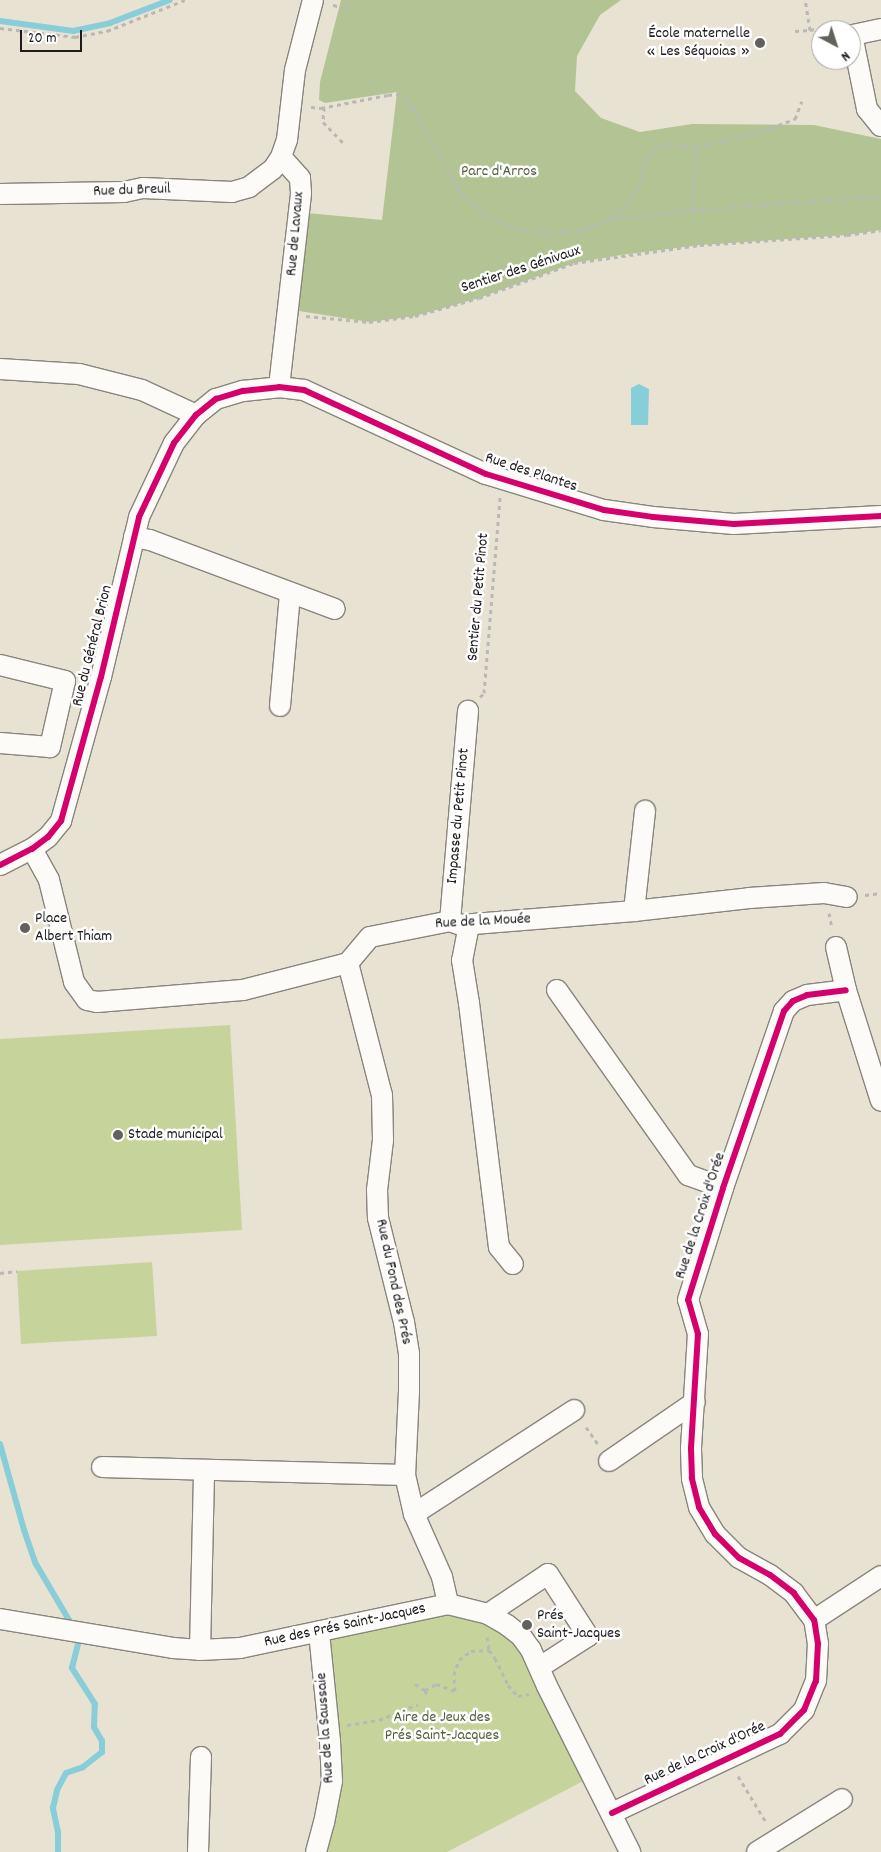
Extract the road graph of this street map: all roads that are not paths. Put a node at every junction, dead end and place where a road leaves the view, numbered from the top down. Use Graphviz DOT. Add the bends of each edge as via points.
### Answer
graph roads {
  1 [pos="313,0"];
  2 [pos="881,29"];
  3 [pos="881,126"];
  4 [pos="281,157"];
  5 [pos="0,194"];
  6 [pos="0,369"];
  7 [pos="280,387"];
  8 [pos="196,415"];
  9 [pos="881,516"];
  10 [pos="134,537"];
  11 [pos="290,592"];
  12 [pos="335,609"];
  13 [pos="0,665"];
  14 [pos="280,706"];
  15 [pos="468,711"];
  16 [pos="0,743"];
  17 [pos="645,811"];
  18 [pos="32,849"];
  19 [pos="0,865"];
  20 [pos="847,897"];
  21 [pos="634,911"];
  22 [pos="459,923"];
  23 [pos="836,947"];
  24 [pos="348,962"];
  25 [pos="557,990"];
  26 [pos="846,990"];
  27 [pos="881,1101"];
  28 [pos="723,1188"];
  29 [pos="513,1264"];
  30 [pos="695,1402"];
  31 [pos="574,1410"];
  32 [pos="609,1461"];
  33 [pos="102,1467"];
  34 [pos="204,1471"];
  35 [pos="405,1475"];
  36 [pos="414,1514"];
  37 [pos="881,1576"];
  38 [pos="448,1604"];
  39 [pos="491,1616"];
  40 [pos="0,1620"];
  41 [pos="814,1620"];
  42 [pos="318,1632"];
  43 [pos="200,1650"];
  44 [pos="544,1676"];
  45 [pos="201,1756"];
  46 [pos="842,1799"];
  47 [pos="612,1813"];
  48 [pos="198,1852"];
  49 [pos="316,1852"];
  50 [pos="630,1852"];
  51 [pos="757,1852"];
  1 -- 4 [label="street" via="295,70 287,140"];
  2 -- 3 [label="street" via="852,35 867,109"];
  4 -- 5 [label="street, Rue du Breuil" via="262,179 232,192 143,188 124,192"];
  4 -- 7 [label="street, Rue de Lavaux" via="300,178 302,193"];
  6 -- 8 [label="street" via="79,374 142,390"];
  7 -- 8 [label="street, Rue des Plantes" via="243,391 216,399"];
  7 -- 9 [label="street, Rue des Plantes" via="304,390 458,463 604,510 653,518 734,524"];
  8 -- 10 [label="street, Rue du Général Brion" via="174,443 139,517"];
  10 -- 11 [label="street"];
  10 -- 18 [label="street, Rue du Général Brion" via="101,676 61,821"];
  11 -- 12 [label="street"];
  11 -- 14 [label="street"];
  13 -- 16 [label="street" via="65,681 50,747"];
  15 -- 22 [label="street, Impasse du Petit Pinot"];
  17 -- 21 [label="street"];
  18 -- 19 [label="street, Rue du Général Brion"];
  18 -- 24 [label="street" via="49,880 74,982 87,1000 97,1002 243,990"];
  20 -- 21 [label="street, Rue de la Mouée" via="824,893"];
  21 -- 22 [label="street, Rue de la Mouée"];
  22 -- 24 [label="street, Rue de la Mouée" via="370,938"];
  22 -- 29 [label="street, Impasse du Petit Pinot" via="498,1247"];
  23 -- 26 [label="street"];
  24 -- 35 [label="street, Rue du Fond des Prés" via="382,1095 378,1218 409,1353"];
  25 -- 28 [label="street, Rue de la Croix d'Orée" via="688,1175"];
  26 -- 27 [label="street"];
  26 -- 28 [label="street, Rue de la Croix d'Orée" via="807,995 792,1001 784,1011"];
  28 -- 30 [label="street, Rue de la Croix d'Orée" via="688,1300 698,1334"];
  30 -- 32 [label="street"];
  30 -- 41 [label="street, Rue de la Croix d'Orée" via="692,1478 699,1507 714,1534 739,1558 794,1593"];
  31 -- 36 [label="street"];
  33 -- 34 [label="street"];
  34 -- 35 [label="street"];
  34 -- 43 [label="street"];
  35 -- 36 [label="street, Rue du Fond des Prés"];
  36 -- 38 [label="street, Rue du Fond des Prés" via="442,1577"];
  37 -- 41 [label="street"];
  38 -- 39 [label="street, Rue des Prés Saint-Jacques"];
  38 -- 42 [label="street, Rue des Prés Saint-Jacques"];
  39 -- 44 [label="street, Rue des Prés Saint-Jacques" via="520,1636"];
  39 -- 44 [label="street" via="548,1574 588,1636"];
  40 -- 43 [label="street, Rue des Prés Saint-Jacques"];
  41 -- 47 [label="street, Rue de la Croix d'Orée" via="818,1644 816,1681 804,1710 780,1734"];
  42 -- 43 [label="street, Rue des Prés Saint-Jacques" via="240,1648"];
  42 -- 49 [label="street, Rue de la Saussaie" via="332,1781"];
  44 -- 47 [label="street, Rue des Prés Saint-Jacques"];
  45 -- 48 [label="street"];
  46 -- 51 [label="street"];
  47 -- 50 [label="street, Rue des Prés Saint-Jacques"];
}
